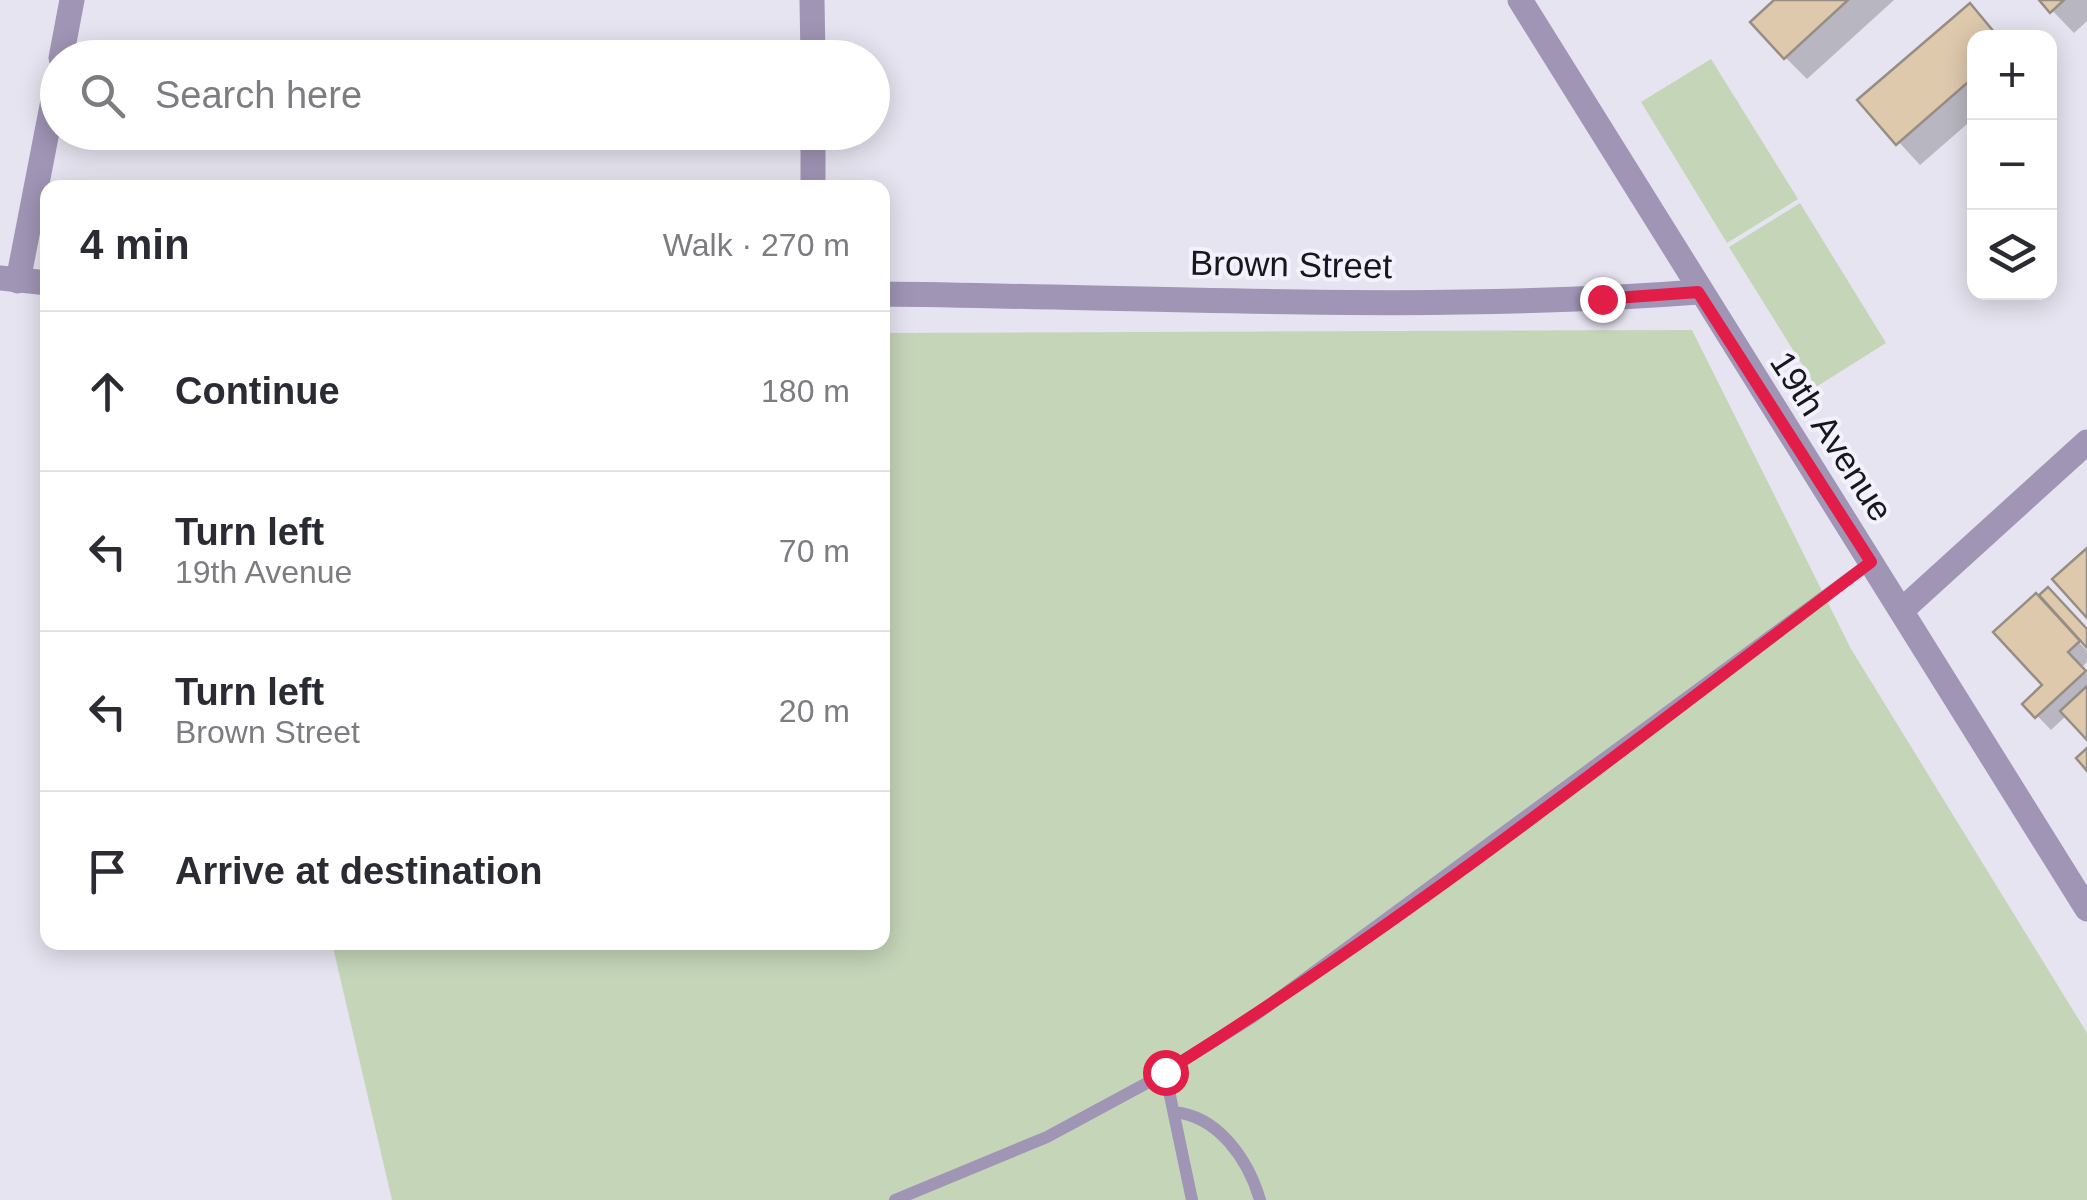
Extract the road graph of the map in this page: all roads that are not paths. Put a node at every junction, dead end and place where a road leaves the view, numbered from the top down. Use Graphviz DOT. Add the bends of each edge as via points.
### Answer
graph roads {
  1 [pos="72,0"];
  2 [pos="812,0"];
  3 [pos="1520,0"];
  4 [pos="64,40"];
  5 [pos="813,40"];
  6 [pos="40,150"];
  7 [pos="813,150"];
  8 [pos="813,180"];
  9 [pos="9,280"];
  10 [pos="40,282"];
  11 [pos="1698,292"];
  12 [pos="890,294"];
  13 [pos="2087,442"];
  14 [pos="1871,562"];
  15 [pos="1902,610"];
  16 [pos="2087,910"];
  17 [pos="1165,1072"];
  18 [pos="1174,1112"];
  19 [pos="895,1200"];
  20 [pos="1192,1200"];
  21 [pos="1260,1200"];
  1 -- 4 [label="street"];
  2 -- 5 [label="street"];
  3 -- 11 [label="street, 19th Avenue"];
  6 -- 9 [label="street"];
  7 -- 8 [label="street"];
  9 -- 10 [label="street"];
  11 -- 12 [label="street, Brown Street" via="1485,301"];
  11 -- 14 [label="street, 19th Avenue"];
  13 -- 15 [label="street"];
  14 -- 15 [label="street, 19th Avenue"];
  14 -- 17 [label="lane" via="1362,940"];
  15 -- 16 [label="street, 19th Avenue"];
  17 -- 18 [label="lane"];
  17 -- 19 [label="lane" via="1046,1137"];
  18 -- 20 [label="lane"];
  18 -- 21 [label="lane" via="1196,1114 1212,1126 1245,1166"];
}
